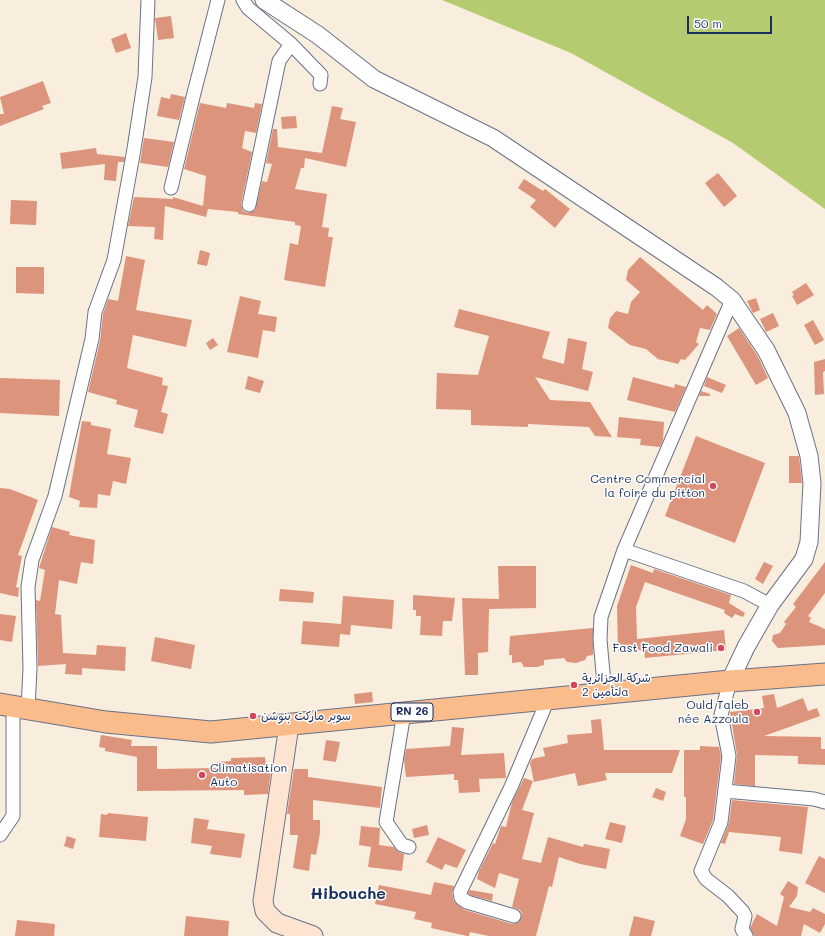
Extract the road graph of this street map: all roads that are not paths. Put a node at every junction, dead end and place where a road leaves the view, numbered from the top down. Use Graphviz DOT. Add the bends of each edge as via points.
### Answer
graph roads {
  1 [pos="148,0"];
  2 [pos="218,0"];
  3 [pos="243,0"];
  4 [pos="264,0"];
  5 [pos="291,44"];
  6 [pos="320,84"];
  7 [pos="171,188"];
  8 [pos="249,205"];
  9 [pos="732,300"];
  10 [pos="624,550"];
  11 [pos="770,605"];
  12 [pos="825,674"];
  13 [pos="730,681"];
  14 [pos="605,694"];
  15 [pos="548,699"];
  16 [pos="14,707"];
  17 [pos="404,713"];
  18 [pos="289,725"];
  19 [pos="724,791"];
  20 [pos="825,802"];
  21 [pos="0,835"];
  22 [pos="409,847"];
  23 [pos="514,916"];
  24 [pos="313,936"];
  25 [pos="746,936"];
  1 -- 16 [label="street" via="145,77 114,260 96,312 92,339 54,496 32,560 28,587 30,668"];
  2 -- 7 [label="street"];
  3 -- 5 [label="street" via="248,8"];
  4 -- 9 [label="street" via="318,34 374,79 493,138"];
  5 -- 6 [label="street" via="321,75"];
  5 -- 8 [label="street" via="279,61"];
  9 -- 10 [label="street"];
  9 -- 11 [label="street" via="766,350 797,413 809,456 812,483 809,542 804,559"];
  10 -- 11 [label="street" via="744,591"];
  10 -- 14 [label="street" via="601,617 600,640"];
  11 -- 13 [label="street"];
  12 -- 13 [label="main road, RN 26"];
  13 -- 14 [label="main road, RN 26"];
  13 -- 19 [label="street" via="721,715 729,756"];
  14 -- 15 [label="main road, RN 26"];
  15 -- 17 [label="main road, RN 26"];
  15 -- 23 [label="street" via="511,787 460,892 461,898 467,902"];
  16 -- 18 [label="main road, RN 26" via="106,722 211,732"];
  16 -- 21 [label="street" via="13,816"];
  17 -- 18 [label="main road, RN 26"];
  17 -- 22 [label="street" via="386,822 402,845"];
  18 -- 24 [label="main road" via="263,901 265,911 277,923"];
  19 -- 20 [label="street"];
  19 -- 25 [label="street" via="721,822 701,871 706,879 743,912 745,916 742,929"];
}
